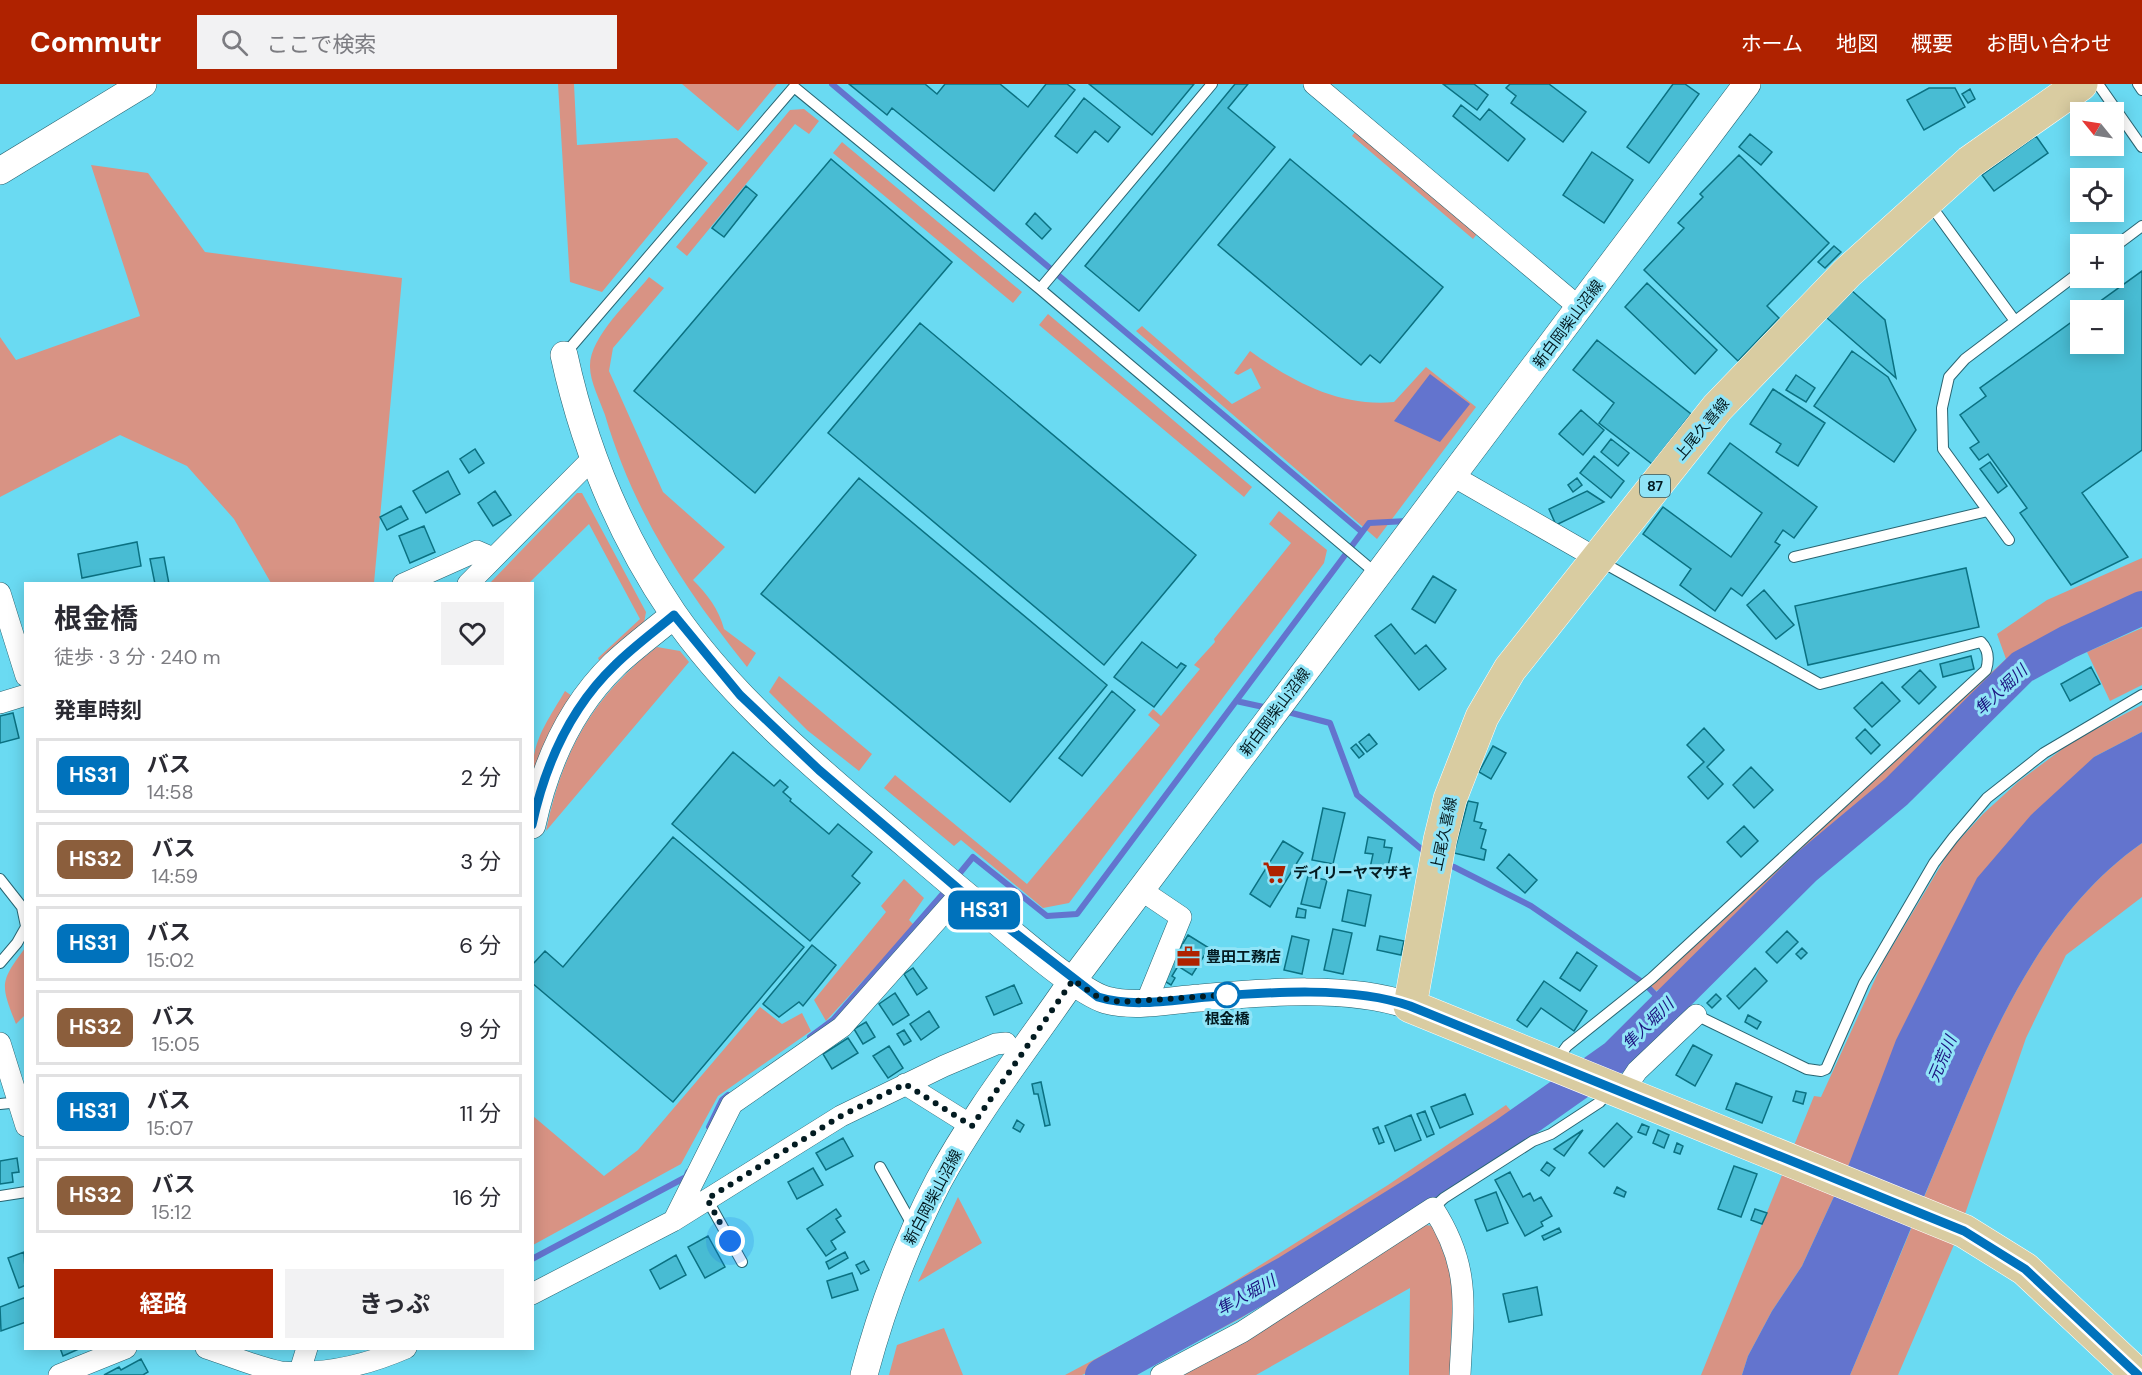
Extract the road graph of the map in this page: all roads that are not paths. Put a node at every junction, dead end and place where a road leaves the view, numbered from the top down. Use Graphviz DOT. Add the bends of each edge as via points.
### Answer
graph roads {
  1 [pos="143,84"];
  2 [pos="1212,84"];
  3 [pos="1314,84"];
  4 [pos="1747,84"];
  5 [pos="2081,84"];
  6 [pos="2098,84"];
  7 [pos="2138,84"];
  8 [pos="2142,90"];
  9 [pos="2142,147"];
  10 [pos="0,171"];
  11 [pos="1927,200"];
  12 [pos="2142,226"];
  13 [pos="2124,240"];
  14 [pos="2070,280"];
  15 [pos="1040,289"];
  16 [pos="1580,308"];
  17 [pos="2015,321"];
  18 [pos="564,355"];
  19 [pos="594,458"];
  20 [pos="1453,476"];
  21 [pos="1988,511"];
  22 [pos="2008,540"];
  23 [pos="1794,557"];
  24 [pos="494,558"];
  25 [pos="1596,558"];
  26 [pos="1378,576"];
  27 [pos="408,582"];
  28 [pos="470,582"];
  29 [pos="0,593"];
  30 [pos="674,615"];
  31 [pos="24,670"];
  32 [pos="2142,694"];
  33 [pos="24,696"];
  34 [pos="0,703"];
  35 [pos="534,818"];
  36 [pos="0,879"];
  37 [pos="1142,890"];
  38 [pos="962,892"];
  39 [pos="24,916"];
  40 [pos="24,930"];
  41 [pos="0,963"];
  42 [pos="1073,980"];
  43 [pos="1146,1003"];
  44 [pos="1410,1006"];
  45 [pos="1696,1014"];
  46 [pos="0,1043"];
  47 [pos="1006,1043"];
  48 [pos="1554,1063"];
  49 [pos="905,1084"];
  50 [pos="1615,1088"];
  51 [pos="10,1103"];
  52 [pos="24,1124"];
  53 [pos="972,1126"];
  54 [pos="879,1167"];
  55 [pos="24,1192"];
  56 [pos="0,1196"];
  57 [pos="707,1199"];
  58 [pos="1434,1208"];
  59 [pos="673,1221"];
  60 [pos="915,1228"];
  61 [pos="742,1262"];
  62 [pos="534,1293"];
  63 [pos="121,1350"];
  64 [pos="212,1350"];
  65 [pos="305,1350"];
  66 [pos="401,1350"];
  67 [pos="285,1374"];
  68 [pos="59,1375"];
  69 [pos="864,1375"];
  70 [pos="1161,1375"];
  71 [pos="1460,1375"];
  72 [pos="2138,1375"];
  1 -- 10 [label="street"];
  2 -- 15 [label="lane"];
  3 -- 16 [label="street"];
  4 -- 16 [label="street, 新白岡柴山沼線"];
  5 -- 11 [label="main road, 上尾久喜線 / 87" via="1970,162"];
  6 -- 9 [label="lane"];
  7 -- 8 [label="lane"];
  11 -- 17 [label="lane"];
  11 -- 25 [label="main road, 上尾久喜線 / 87" via="1847,273 1717,408"];
  12 -- 13 [label="lane"];
  14 -- 17 [label="lane"];
  15 -- 18 [label="lane" via="794,87"];
  15 -- 26 [label="lane"];
  16 -- 20 [label="street, 新白岡柴山沼線"];
  17 -- 21 [label="lane" via="1949,376 1942,408 1943,449"];
  18 -- 19 [label="street"];
  19 -- 24 [label="street"];
  19 -- 30 [label="street" via="627,534"];
  20 -- 25 [label="street"];
  20 -- 26 [label="street, 新白岡柴山沼線"];
  21 -- 22 [label="lane"];
  21 -- 23 [label="lane"];
  24 -- 27 [label="street" via="477,551"];
  24 -- 28 [label="street"];
  25 -- 44 [label="main road, 上尾久喜線 / 87" via="1510,669 1471,742 1440,840"];
  25 -- 48 [label="lane" via="1820,684 1982,642 1989,661 1986,670 1652,978 1567,1046"];
  26 -- 37 [label="street, 新白岡柴山沼線"];
  29 -- 31 [label="street"];
  30 -- 35 [label="street" via="615,664 574,715 548,766"];
  30 -- 38 [label="street" via="727,680 776,731"];
  32 -- 45 [label="lane" via="2044,753 1987,798 1953,838 1934,863 1864,983 1826,1069 1808,1069"];
  33 -- 34 [label="street"];
  36 -- 39 [label="lane" via="22,907"];
  37 -- 42 [label="street, 新白岡柴山沼線"];
  37 -- 43 [label="street" via="1181,917"];
  38 -- 42 [label="street"];
  38 -- 59 [label="street" via="842,1027 732,1104"];
  40 -- 41 [label="lane"];
  42 -- 43 [label="street" via="1098,997"];
  42 -- 53 [label="street, 新白岡柴山沼線"];
  43 -- 44 [label="street" via="1229,995 1342,994 1384,998"];
  44 -- 48 [label="main road"];
  45 -- 50 [label="street"];
  46 -- 51 [label="street"];
  47 -- 49 [label="street"];
  48 -- 50 [label="main road"];
  49 -- 53 [label="street"];
  49 -- 57 [label="street" via="841,1116"];
  50 -- 58 [label="lane" via="1591,1108 1533,1141"];
  50 -- 72 [label="main road" via="1955,1226 2025,1269"];
  51 -- 52 [label="street"];
  53 -- 60 [label="street, 新白岡柴山沼線"];
  54 -- 60 [label="lane"];
  55 -- 56 [label="lane"];
  57 -- 59 [label="street"];
  57 -- 61 [label="lane"];
  58 -- 70 [label="street" via="1242,1332"];
  58 -- 71 [label="street" via="1457,1252 1464,1286"];
  59 -- 62 [label="street"];
  60 -- 69 [label="street, 新白岡柴山沼線" via="894,1278"];
  63 -- 68 [label="street"];
  64 -- 67 [label="street"];
  65 -- 67 [label="street"];
  66 -- 67 [label="street" via="331,1372"];
}
